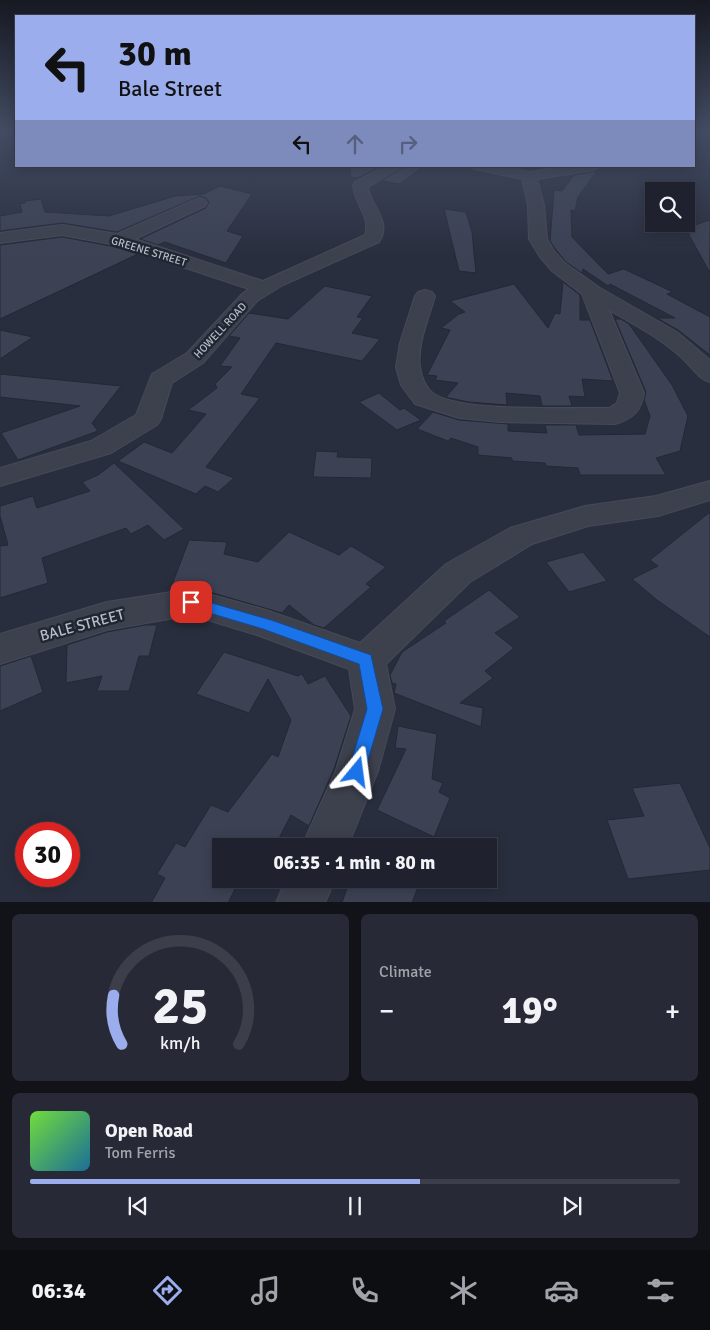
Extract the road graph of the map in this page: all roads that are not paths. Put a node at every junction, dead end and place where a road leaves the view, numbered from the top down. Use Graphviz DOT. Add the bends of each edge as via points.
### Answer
graph roads {
  1 [pos="384,172"];
  2 [pos="509,172"];
  3 [pos="554,172"];
  4 [pos="529,176"];
  5 [pos="199,203"];
  6 [pos="0,238"];
  7 [pos="119,240"];
  8 [pos="265,288"];
  9 [pos="591,292"];
  10 [pos="425,296"];
  11 [pos="710,375"];
  12 [pos="0,477"];
  13 [pos="710,490"];
  14 [pos="0,649"];
  15 [pos="366,660"];
  16 [pos="328,838"];
  17 [pos="307,888"];
  18 [pos="300,902"];
  1 -- 8 [label="street, HOWELL ROAD" via="360,185 360,192 373,214 377,229 373,238"];
  2 -- 4 [label="street"];
  3 -- 4 [label="street"];
  4 -- 9 [label="street" via="537,207 535,222 539,240 552,259"];
  5 -- 7 [label="street"];
  6 -- 7 [label="street, GREENE STREET" via="62,230"];
  7 -- 8 [label="street, GREENE STREET"];
  8 -- 12 [label="street, HOWELL ROAD" via="250,297 195,358 161,378 148,419 101,447"];
  9 -- 10 [label="street" via="632,393 629,406 615,416 500,414 459,410 424,399 413,385 408,366 411,343"];
  9 -- 11 [label="street" via="662,332 684,348"];
  13 -- 15 [label="street" via="658,506 585,516 521,536 458,573"];
  14 -- 15 [label="street, BALE STREET" via="107,616 191,602 266,624"];
  15 -- 16 [label="street" via="375,709 357,772"];
  17 -- 18 [label="street"];
}
